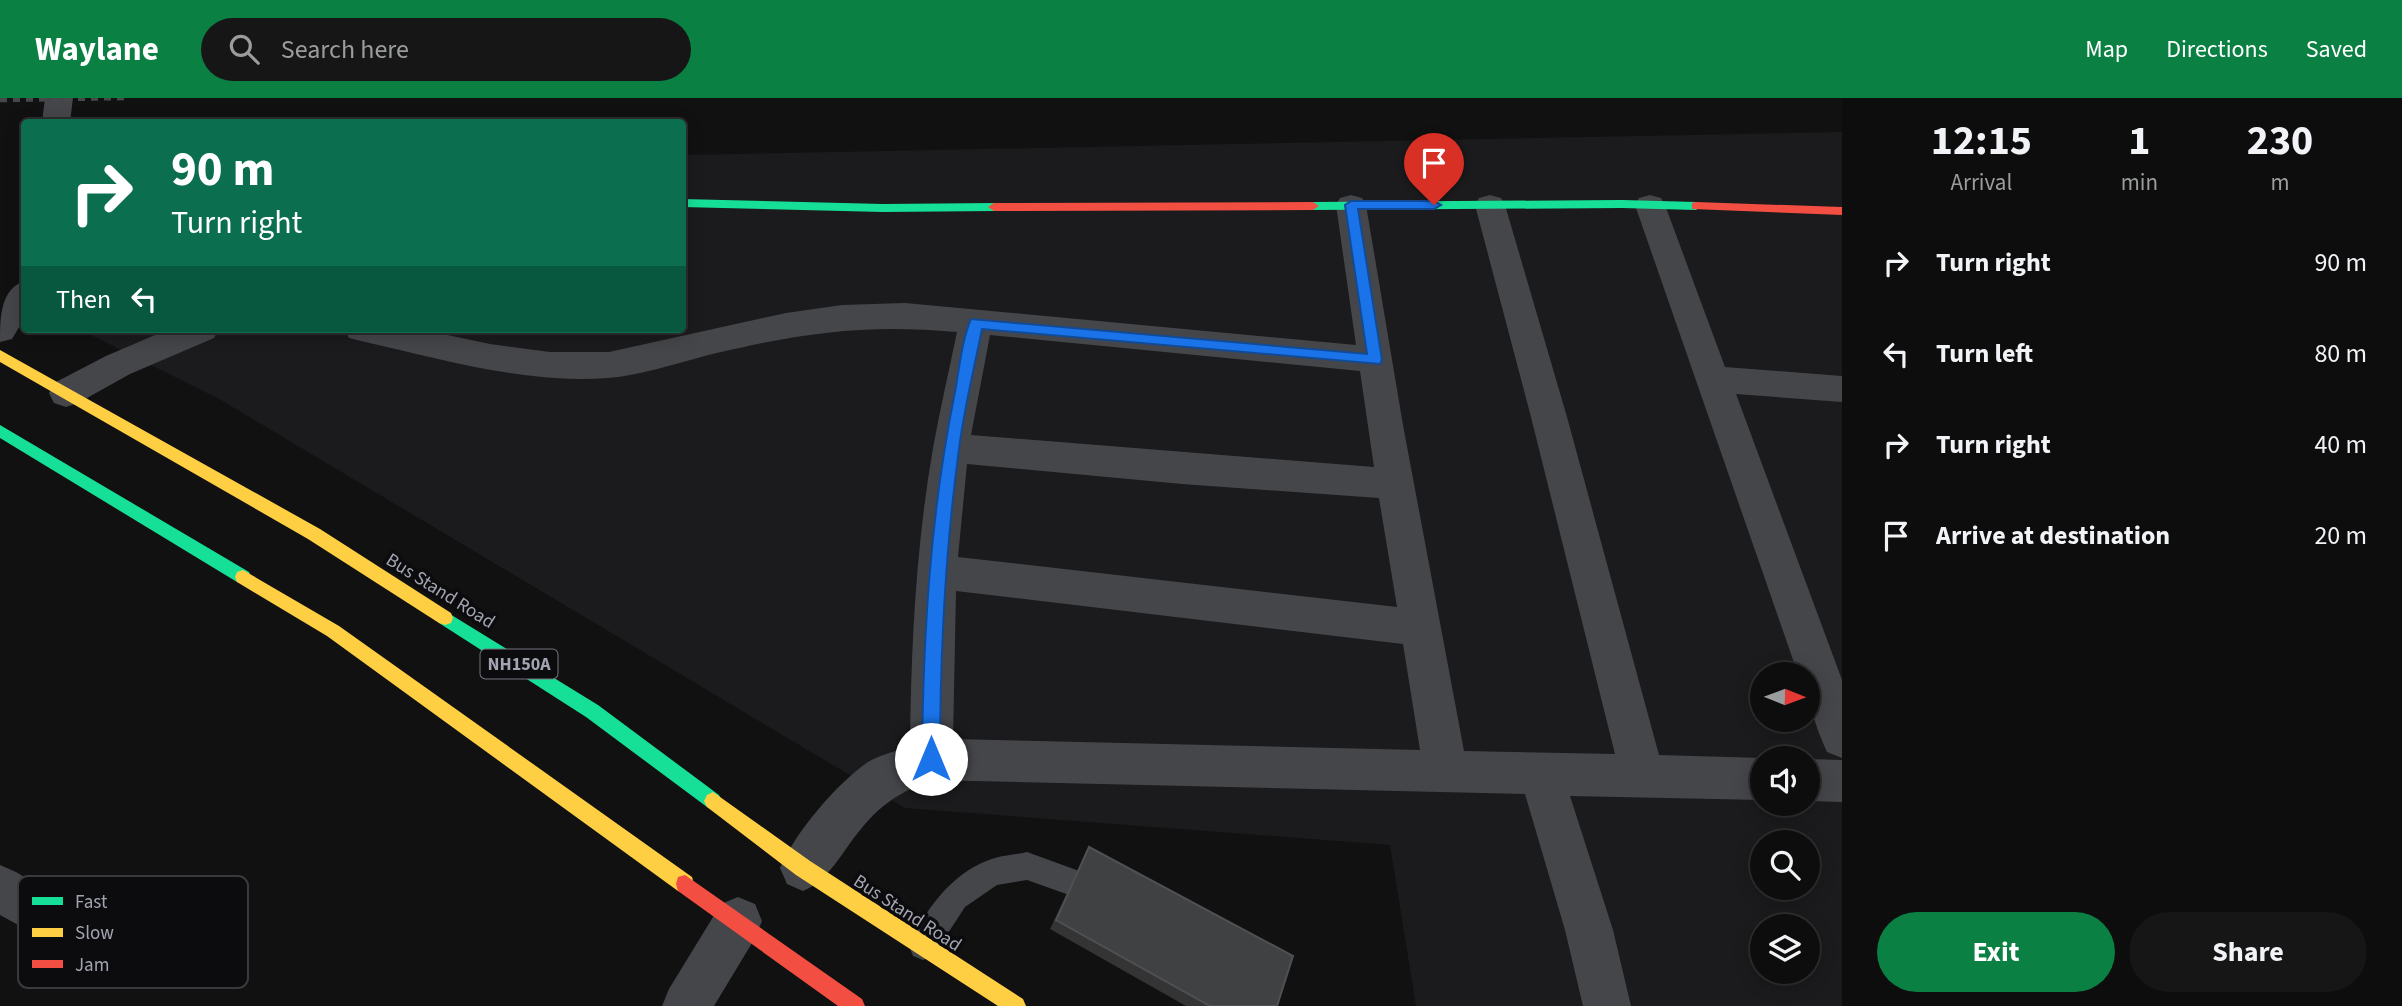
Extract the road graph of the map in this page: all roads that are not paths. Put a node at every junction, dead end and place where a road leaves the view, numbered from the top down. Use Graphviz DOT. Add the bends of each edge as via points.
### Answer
graph roads {
  1 [pos="58,98"];
  2 [pos="56,119"];
  3 [pos="686,203"];
  4 [pos="1351,205"];
  5 [pos="1490,205"];
  6 [pos="1650,205"];
  7 [pos="1842,211"];
  8 [pos="21,298"];
  9 [pos="976,323"];
  10 [pos="0,330"];
  11 [pos="193,333"];
  12 [pos="379,333"];
  13 [pos="0,355"];
  14 [pos="1375,360"];
  15 [pos="1711,379"];
  16 [pos="1842,389"];
  17 [pos="66,393"];
  18 [pos="0,430"];
  19 [pos="951,448"];
  20 [pos="1395,484"];
  21 [pos="937,572"];
  22 [pos="1420,628"];
  23 [pos="1842,738"];
  24 [pos="931,759"];
  25 [pos="1446,773"];
  26 [pos="1541,775"];
  27 [pos="1643,777"];
  28 [pos="1750,779"];
  29 [pos="1820,780"];
  30 [pos="1842,781"];
  31 [pos="803,868"];
  32 [pos="1072,882"];
  33 [pos="0,888"];
  34 [pos="18,900"];
  35 [pos="737,921"];
  36 [pos="923,946"];
  37 [pos="685,1006"];
  38 [pos="855,1006"];
  39 [pos="1016,1006"];
  40 [pos="1606,1006"];
  1 -- 2 [label="street"];
  3 -- 4 [label="main road" via="883,208"];
  4 -- 5 [label="main road"];
  4 -- 14 [label="street"];
  5 -- 6 [label="main road"];
  5 -- 27 [label="street"];
  6 -- 7 [label="main road"];
  6 -- 15 [label="street"];
  8 -- 10 [label="street"];
  9 -- 12 [label="street" via="905,315 842,317 609,365 550,365 490,357"];
  9 -- 14 [label="street"];
  9 -- 19 [label="street"];
  11 -- 17 [label="street"];
  13 -- 17 [label="main road, Bus Stand Road / NH150A"];
  14 -- 20 [label="street"];
  15 -- 16 [label="street"];
  15 -- 23 [label="street"];
  17 -- 31 [label="main road, Bus Stand Road / NH150A" via="314,534 592,711"];
  18 -- 35 [label="main road" via="333,631"];
  19 -- 20 [label="street"];
  19 -- 21 [label="street"];
  20 -- 22 [label="street"];
  21 -- 22 [label="street"];
  21 -- 24 [label="street"];
  22 -- 25 [label="street"];
  24 -- 25 [label="street"];
  24 -- 31 [label="street" via="884,777 847,811"];
  25 -- 26 [label="street"];
  26 -- 27 [label="street"];
  26 -- 40 [label="street" via="1589,930"];
  27 -- 28 [label="street"];
  29 -- 30 [label="street"];
  31 -- 36 [label="main road, Bus Stand Road / NH150A"];
  32 -- 36 [label="lane" via="1027,866 992,872 955,897"];
  33 -- 34 [label="street"];
  35 -- 37 [label="street"];
  35 -- 38 [label="main road"];
  36 -- 39 [label="main road, Bus Stand Road / NH150A"];
}
